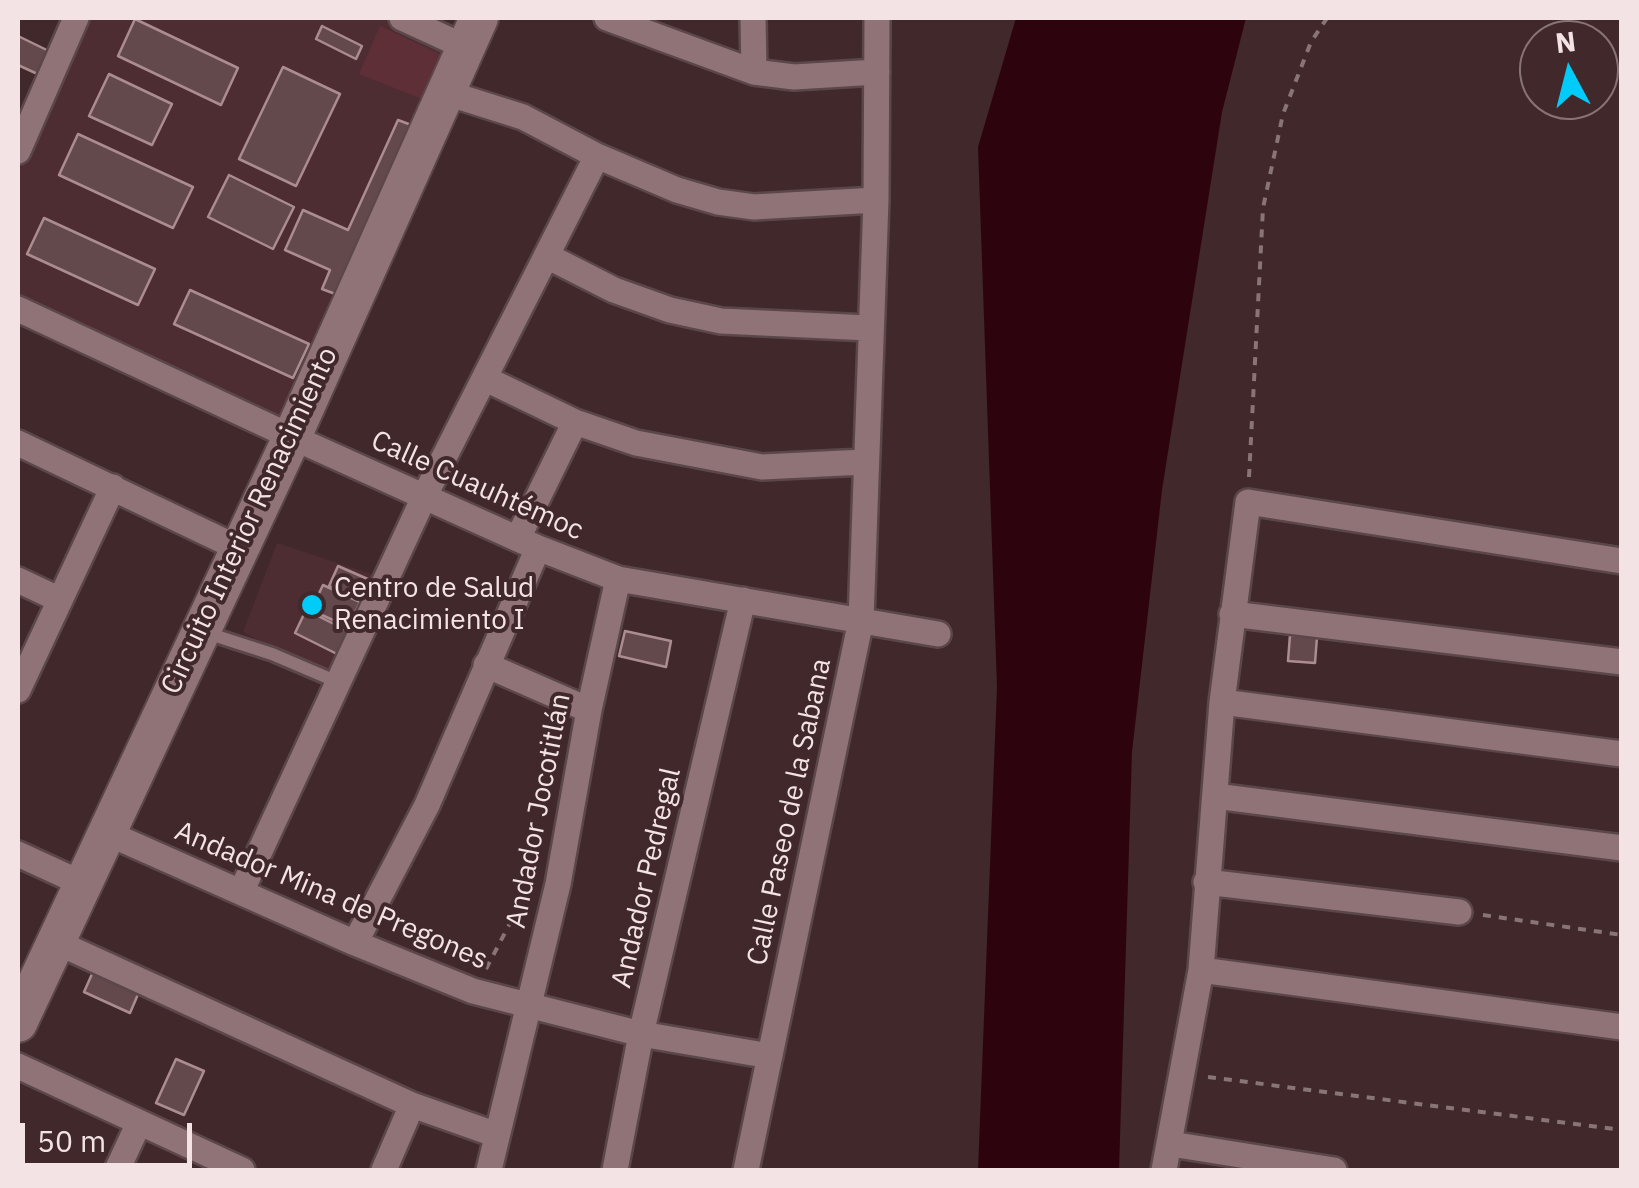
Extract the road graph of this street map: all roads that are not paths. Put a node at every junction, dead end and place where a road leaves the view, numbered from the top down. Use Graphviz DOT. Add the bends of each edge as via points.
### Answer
graph roads {
  1 [pos="76,18"];
  2 [pos="402,18"];
  3 [pos="607,18"];
  4 [pos="753,18"];
  5 [pos="877,18"];
  6 [pos="648,24"];
  7 [pos="472,32"];
  8 [pos="754,72"];
  9 [pos="877,72"];
  10 [pos="444,92"];
  11 [pos="18,151"];
  12 [pos="598,156"];
  13 [pos="876,200"];
  14 [pos="548,257"];
  15 [pos="18,309"];
  16 [pos="868,328"];
  17 [pos="486,380"];
  18 [pos="575,422"];
  19 [pos="292,438"];
  20 [pos="18,443"];
  21 [pos="864,462"];
  22 [pos="113,488"];
  23 [pos="425,494"];
  24 [pos="528,543"];
  25 [pos="238,548"];
  26 [pos="1622,561"];
  27 [pos="618,579"];
  28 [pos="18,580"];
  29 [pos="58,599"];
  30 [pos="743,600"];
  31 [pos="1232,614"];
  32 [pos="860,620"];
  33 [pos="199,630"];
  34 [pos="938,634"];
  35 [pos="1622,662"];
  36 [pos="486,664"];
  37 [pos="340,683"];
  38 [pos="18,690"];
  39 [pos="1222,702"];
  40 [pos="588,710"];
  41 [pos="1622,754"];
  42 [pos="1215,796"];
  43 [pos="105,832"];
  44 [pos="1622,848"];
  45 [pos="18,854"];
  46 [pos="1206,882"];
  47 [pos="81,883"];
  48 [pos="242,892"];
  49 [pos="1459,912"];
  50 [pos="54,942"];
  51 [pos="354,943"];
  52 [pos="1201,970"];
  53 [pos="21,1005"];
  54 [pos="527,1006"];
  55 [pos="1622,1027"];
  56 [pos="641,1034"];
  57 [pos="770,1056"];
  58 [pos="18,1066"];
  59 [pos="412,1105"];
  60 [pos="138,1125"];
  61 [pos="496,1135"];
  62 [pos="1171,1144"];
  63 [pos="118,1170"];
  64 [pos="242,1170"];
  65 [pos="384,1170"];
  66 [pos="489,1170"];
  67 [pos="615,1170"];
  68 [pos="746,1170"];
  69 [pos="1164,1170"];
  70 [pos="1334,1170"];
  1 -- 11 [label="street"];
  2 -- 7 [label="street"];
  3 -- 6 [label="street"];
  4 -- 8 [label="street"];
  5 -- 9 [label="street, Calle Paseo de la Sabana"];
  6 -- 8 [label="street"];
  7 -- 10 [label="main road, Circuito Interior Renacimiento"];
  8 -- 9 [label="street"];
  9 -- 13 [label="street, Calle Paseo de la Sabana"];
  10 -- 12 [label="street" via="523,117"];
  10 -- 19 [label="main road, Circuito Interior Renacimiento"];
  12 -- 13 [label="street" via="718,202 754,207"];
  12 -- 14 [label="street"];
  13 -- 16 [label="street, Calle Paseo de la Sabana"];
  14 -- 16 [label="street" via="614,290 720,322"];
  14 -- 17 [label="street"];
  15 -- 19 [label="street, Calle Cuauhtémoc"];
  16 -- 21 [label="street, Calle Paseo de la Sabana"];
  17 -- 18 [label="street"];
  17 -- 23 [label="street"];
  18 -- 21 [label="street" via="636,443 762,466"];
  18 -- 24 [label="street"];
  19 -- 23 [label="street, Calle Cuauhtémoc"];
  19 -- 25 [label="main road, Circuito Interior Renacimiento"];
  20 -- 22 [label="street"];
  21 -- 32 [label="street, Calle Paseo de la Sabana"];
  22 -- 25 [label="street"];
  22 -- 29 [label="street"];
  23 -- 24 [label="street, Calle Cuauhtémoc"];
  23 -- 37 [label="street"];
  24 -- 27 [label="street, Calle Cuauhtémoc"];
  24 -- 36 [label="street"];
  25 -- 33 [label="main road, Circuito Interior Renacimiento"];
  26 -- 31 [label="street" via="1248,502"];
  27 -- 30 [label="street, Calle Cuauhtémoc"];
  27 -- 40 [label="street, Andador Jocotitlán"];
  28 -- 29 [label="street"];
  29 -- 38 [label="street"];
  30 -- 32 [label="street, Calle Cuauhtémoc"];
  30 -- 56 [label="street, Andador Pedregal"];
  31 -- 35 [label="street"];
  31 -- 39 [label="street"];
  32 -- 34 [label="street, Calle Cuauhtémoc"];
  32 -- 57 [label="street, Calle Paseo de la Sabana"];
  33 -- 37 [label="lane"];
  33 -- 43 [label="main road, Circuito Interior Renacimiento"];
  36 -- 40 [label="street"];
  36 -- 51 [label="street" via="427,806"];
  37 -- 48 [label="street"];
  39 -- 41 [label="street"];
  39 -- 42 [label="street"];
  40 -- 54 [label="street, Andador Jocotitlán" via="558,884"];
  42 -- 44 [label="street"];
  42 -- 46 [label="street"];
  43 -- 47 [label="main road, Circuito Interior Renacimiento"];
  43 -- 48 [label="street, Andador Mina de Pregones"];
  45 -- 47 [label="street"];
  46 -- 49 [label="street"];
  46 -- 52 [label="street"];
  47 -- 50 [label="main road, Circuito Interior Renacimiento"];
  48 -- 51 [label="street, Andador Mina de Pregones"];
  50 -- 53 [label="main road, Circuito Interior Renacimiento"];
  50 -- 59 [label="street"];
  51 -- 54 [label="street, Andador Mina de Pregones"];
  52 -- 55 [label="street"];
  52 -- 62 [label="street"];
  54 -- 56 [label="street, Andador Mina de Pregones"];
  54 -- 61 [label="street, Andador Jocotitlán"];
  56 -- 57 [label="street, Andador Mina de Pregones"];
  56 -- 67 [label="street, Andador Pedregal"];
  57 -- 68 [label="street, Calle Paseo de la Sabana"];
  58 -- 60 [label="street"];
  59 -- 61 [label="street"];
  59 -- 65 [label="street"];
  60 -- 63 [label="street"];
  60 -- 64 [label="street"];
  61 -- 66 [label="street, Andador Jocotitlán"];
  62 -- 69 [label="street"];
  62 -- 70 [label="street"];
}
